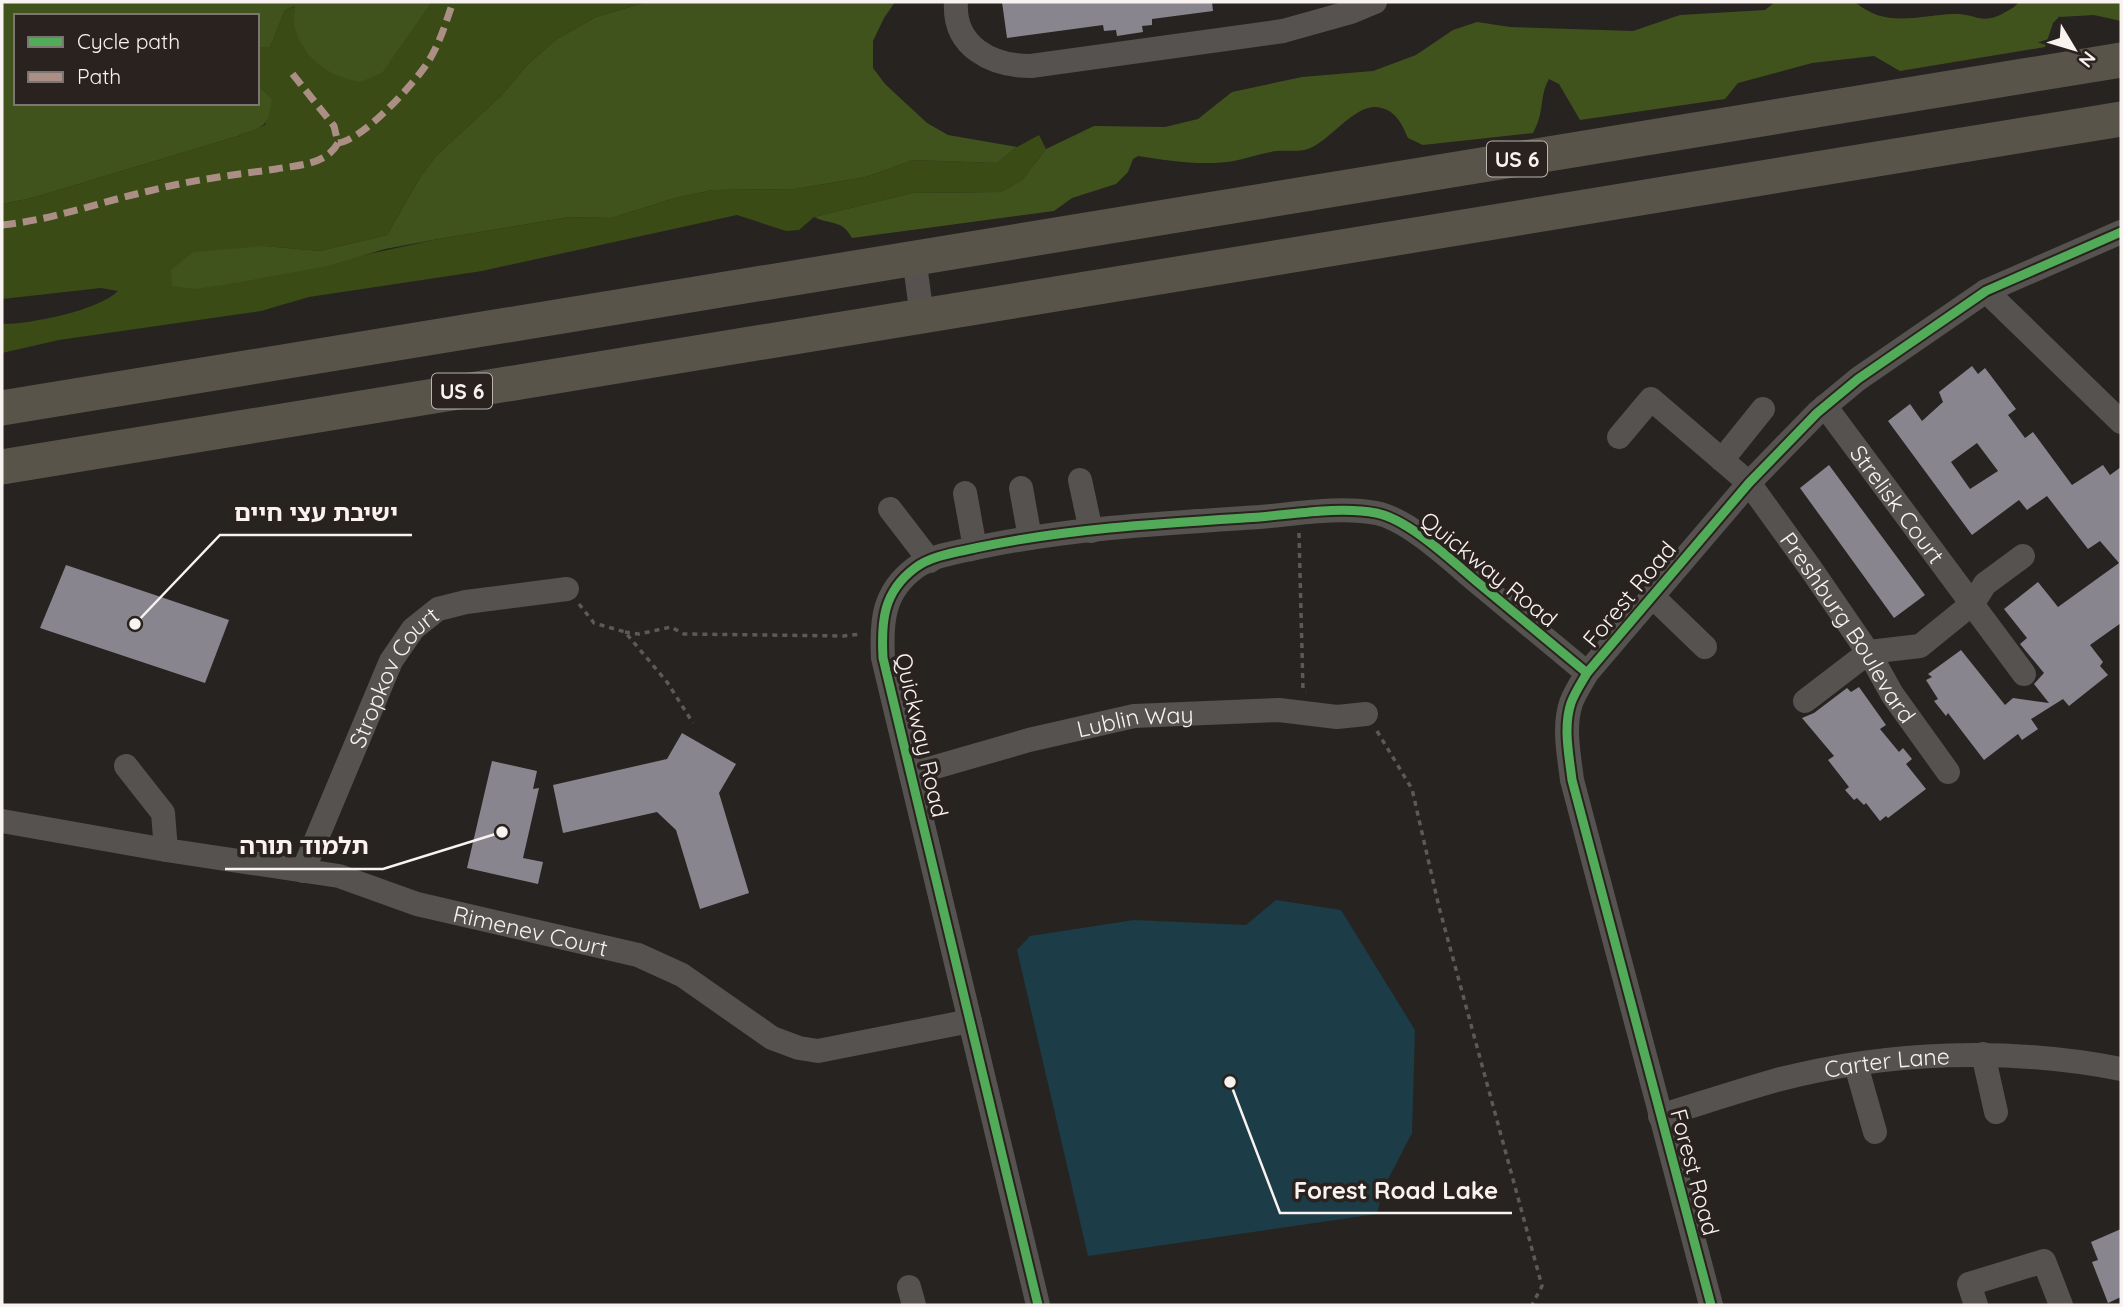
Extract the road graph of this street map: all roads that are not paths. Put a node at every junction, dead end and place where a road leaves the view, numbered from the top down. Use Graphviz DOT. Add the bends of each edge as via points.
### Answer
graph roads {
  1 [pos="956,2"];
  2 [pos="1375,2"];
  3 [pos="2121,60"];
  4 [pos="2121,119"];
  5 [pos="2121,232"];
  6 [pos="914,258"];
  7 [pos="1986,291"];
  8 [pos="922,316"];
  9 [pos="1825,406"];
  10 [pos="2,408"];
  11 [pos="1763,409"];
  12 [pos="2121,422"];
  13 [pos="1619,437"];
  14 [pos="1722,460"];
  15 [pos="2,467"];
  16 [pos="1080,480"];
  17 [pos="1749,483"];
  18 [pos="1021,488"];
  19 [pos="965,493"];
  20 [pos="890,509"];
  21 [pos="1091,531"];
  22 [pos="1030,538"];
  23 [pos="975,548"];
  24 [pos="2023,556"];
  25 [pos="930,561"];
  26 [pos="567,589"];
  27 [pos="1652,596"];
  28 [pos="1973,603"];
  29 [pos="1705,647"];
  30 [pos="1869,652"];
  31 [pos="1587,673"];
  32 [pos="2024,674"];
  33 [pos="1805,702"];
  34 [pos="1366,714"];
  35 [pos="126,766"];
  36 [pos="1948,772"];
  37 [pos="911,774"];
  38 [pos="2,821"];
  39 [pos="166,850"];
  40 [pos="303,871"];
  41 [pos="970,1021"];
  42 [pos="1983,1054"];
  43 [pos="1856,1065"];
  44 [pos="2121,1069"];
  45 [pos="1996,1112"];
  46 [pos="1660,1116"];
  47 [pos="1875,1132"];
  48 [pos="2053,1303"];
  49 [pos="1038,1305"];
  50 [pos="1711,1305"];
  51 [pos="1976,1305"];
  1 -- 2 [label="street" via="967,41 982,55 1012,66 1283,31"];
  3 -- 6 [label="highway, US 6"];
  4 -- 8 [label="highway, US 6"];
  5 -- 7 [label="street, Forest Road"];
  6 -- 8 [label="street"];
  6 -- 10 [label="highway, US 6"];
  7 -- 9 [label="street, Forest Road"];
  7 -- 12 [label="street"];
  8 -- 15 [label="highway, US 6"];
  9 -- 17 [label="street, Forest Road"];
  9 -- 28 [label="street, Strelisk Court"];
  11 -- 14 [label="street"];
  13 -- 14 [label="street, Preshburg Boulevard" via="1651,399"];
  14 -- 17 [label="street, Preshburg Boulevard"];
  16 -- 21 [label="street"];
  17 -- 27 [label="street, Forest Road"];
  17 -- 30 [label="street, Preshburg Boulevard"];
  18 -- 22 [label="street"];
  19 -- 23 [label="street"];
  20 -- 25 [label="street"];
  21 -- 22 [label="street, Quickway Road"];
  21 -- 31 [label="street, Quickway Road" via="1343,511 1377,513 1435,547"];
  22 -- 23 [label="street, Quickway Road"];
  23 -- 25 [label="street, Quickway Road"];
  24 -- 28 [label="street" via="1985,584"];
  25 -- 37 [label="street, Quickway Road" via="898,582 887,603 882,631 883,658"];
  26 -- 40 [label="street, Stropkov Court" via="438,609 413,629 391,661"];
  27 -- 29 [label="street"];
  27 -- 31 [label="street, Forest Road"];
  28 -- 30 [label="street" via="1920,646"];
  28 -- 32 [label="street, Strelisk Court"];
  30 -- 33 [label="street"];
  30 -- 36 [label="street, Preshburg Boulevard" via="1892,694"];
  31 -- 46 [label="street, Forest Road" via="1568,719 1572,780"];
  34 -- 37 [label="street, Lublin Way" via="1337,717 1279,710 1134,716"];
  35 -- 39 [label="street" via="163,813"];
  37 -- 41 [label="street, Quickway Road"];
  38 -- 39 [label="street, Rimenev Court"];
  39 -- 40 [label="street, Rimenev Court"];
  40 -- 41 [label="street, Rimenev Court" via="338,876 417,904 638,955 682,975 772,1038 799,1048 818,1051"];
  41 -- 49 [label="street, Quickway Road"];
  42 -- 43 [label="street, Carter Lane"];
  42 -- 44 [label="street, Carter Lane"];
  42 -- 45 [label="street"];
  43 -- 46 [label="street, Carter Lane" via="1778,1080"];
  43 -- 47 [label="street"];
  46 -- 50 [label="street, Forest Road"];
  48 -- 51 [label="street" via="2044,1261 1969,1284"];
}
